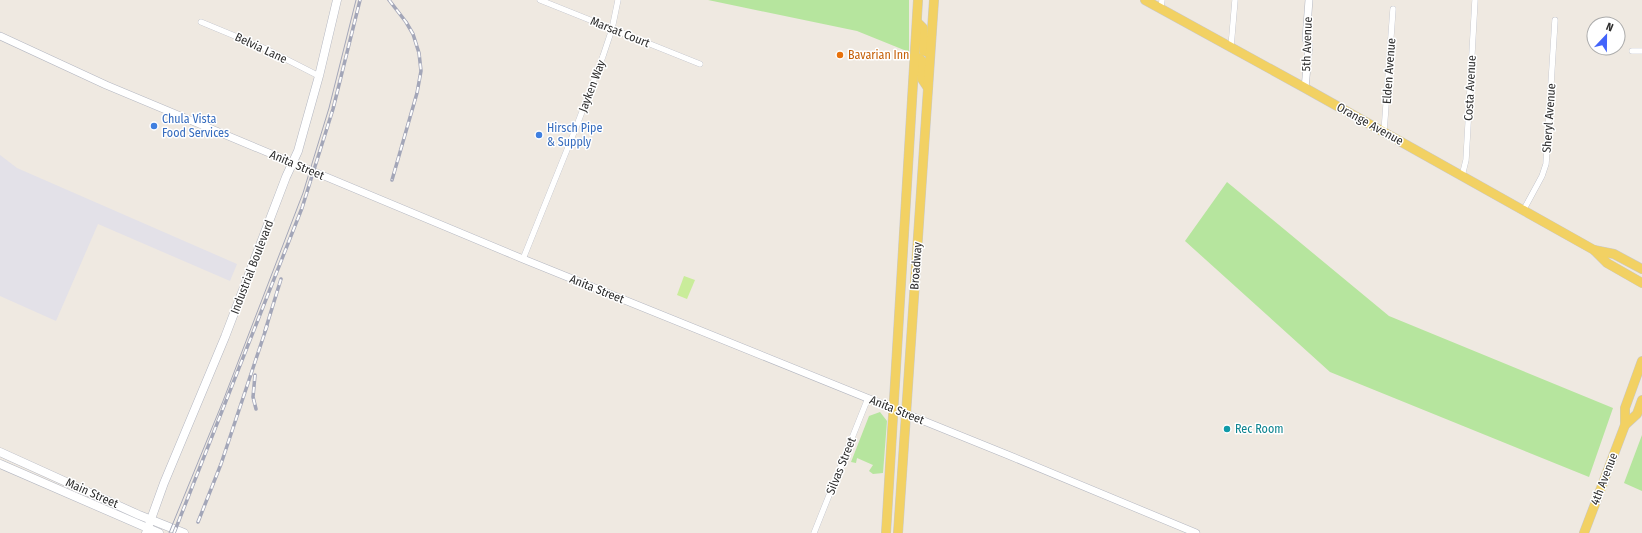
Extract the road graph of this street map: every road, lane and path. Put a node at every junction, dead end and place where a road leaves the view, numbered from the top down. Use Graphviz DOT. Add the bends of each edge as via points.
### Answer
graph roads {
  1 [pos="337,0"];
  2 [pos="540,0"];
  3 [pos="618,0"];
  4 [pos="918,0"];
  5 [pos="934,0"];
  6 [pos="1145,0"];
  7 [pos="1235,0"];
  8 [pos="1309,0"];
  9 [pos="1475,0"];
  10 [pos="1162,4"];
  11 [pos="1393,9"];
  12 [pos="1555,20"];
  13 [pos="201,22"];
  14 [pos="917,22"];
  15 [pos="612,29"];
  16 [pos="0,36"];
  17 [pos="1231,47"];
  18 [pos="1632,51"];
  19 [pos="1642,51"];
  20 [pos="930,53"];
  21 [pos="914,57"];
  22 [pos="700,64"];
  23 [pos="319,76"];
  24 [pos="928,88"];
  25 [pos="1305,88"];
  26 [pos="1384,132"];
  27 [pos="293,162"];
  28 [pos="1462,176"];
  29 [pos="906,204"];
  30 [pos="920,206"];
  31 [pos="1523,211"];
  32 [pos="1594,250"];
  33 [pos="523,259"];
  34 [pos="1642,269"];
  35 [pos="1642,283"];
  36 [pos="1642,361"];
  37 [pos="868,398"];
  38 [pos="1642,400"];
  39 [pos="894,409"];
  40 [pos="906,414"];
  41 [pos="1625,425"];
  42 [pos="0,452"];
  43 [pos="0,464"];
  44 [pos="151,520"];
  45 [pos="147,531"];
  46 [pos="159,533"];
  47 [pos="184,533"];
  48 [pos="814,533"];
  49 [pos="886,533"];
  50 [pos="898,533"];
  51 [pos="1196,533"];
  52 [pos="1584,533"];
  1 -- 23 [label="main road, Industrial Boulevard"];
  2 -- 15 [label="street, Marsat Court"];
  3 -- 15 [label="street, Jayken Way"];
  4 -- 14 [label="main road, Broadway"];
  5 -- 20 [label="main road, Broadway"];
  6 -- 10 [label="main road, Orange Avenue"];
  7 -- 17 [label="street"];
  8 -- 25 [label="street, 5th Avenue"];
  9 -- 28 [label="street, Costa Avenue" via="1466,160"];
  10 -- 17 [label="main road, Orange Avenue"];
  11 -- 26 [label="street, Elden Avenue"];
  12 -- 31 [label="street, Sheryl Avenue" via="1546,164"];
  13 -- 23 [label="street, Belvia Lane" via="266,49"];
  14 -- 20 [label="main road" via="923,28 924,51"];
  14 -- 21 [label="main road, Broadway"];
  15 -- 22 [label="street, Marsat Court"];
  15 -- 33 [label="street, Jayken Way" via="577,125"];
  16 -- 27 [label="street, Anita Street" via="106,85"];
  17 -- 25 [label="main road, Orange Avenue"];
  18 -- 19 [label="street"];
  20 -- 24 [label="main road, Broadway"];
  21 -- 24 [label="main road" via="922,61 922,79"];
  21 -- 29 [label="main road, Broadway"];
  23 -- 27 [label="main road, Industrial Boulevard"];
  24 -- 30 [label="main road, Broadway"];
  25 -- 26 [label="main road, Orange Avenue"];
  26 -- 28 [label="main road, Orange Avenue"];
  27 -- 33 [label="street, Anita Street"];
  27 -- 44 [label="main road, Industrial Boulevard"];
  28 -- 31 [label="main road, Orange Avenue"];
  29 -- 30 [label="main road"];
  29 -- 39 [label="main road, Broadway"];
  30 -- 40 [label="main road, Broadway"];
  31 -- 32 [label="main road, Orange Avenue"];
  32 -- 34 [label="main road, Orange Avenue" via="1614,254"];
  32 -- 35 [label="main road, Orange Avenue" via="1607,263"];
  33 -- 37 [label="street, Anita Street"];
  36 -- 41 [label="main road, 4th Avenue" via="1625,408"];
  37 -- 39 [label="street, Anita Street"];
  37 -- 48 [label="street, Silvas Street"];
  38 -- 41 [label="main road, 4th Avenue" via="1637,414"];
  39 -- 40 [label="street, Anita Street"];
  39 -- 49 [label="main road, Broadway"];
  40 -- 50 [label="main road, Broadway"];
  40 -- 51 [label="street, Anita Street"];
  41 -- 52 [label="main road, 4th Avenue"];
  42 -- 44 [label="main road, Main Street"];
  43 -- 45 [label="main road, Main Street"];
  44 -- 45 [label="main road, Industrial Boulevard"];
  44 -- 47 [label="main road, Main Street"];
  45 -- 46 [label="main road, Main Street"];
}
